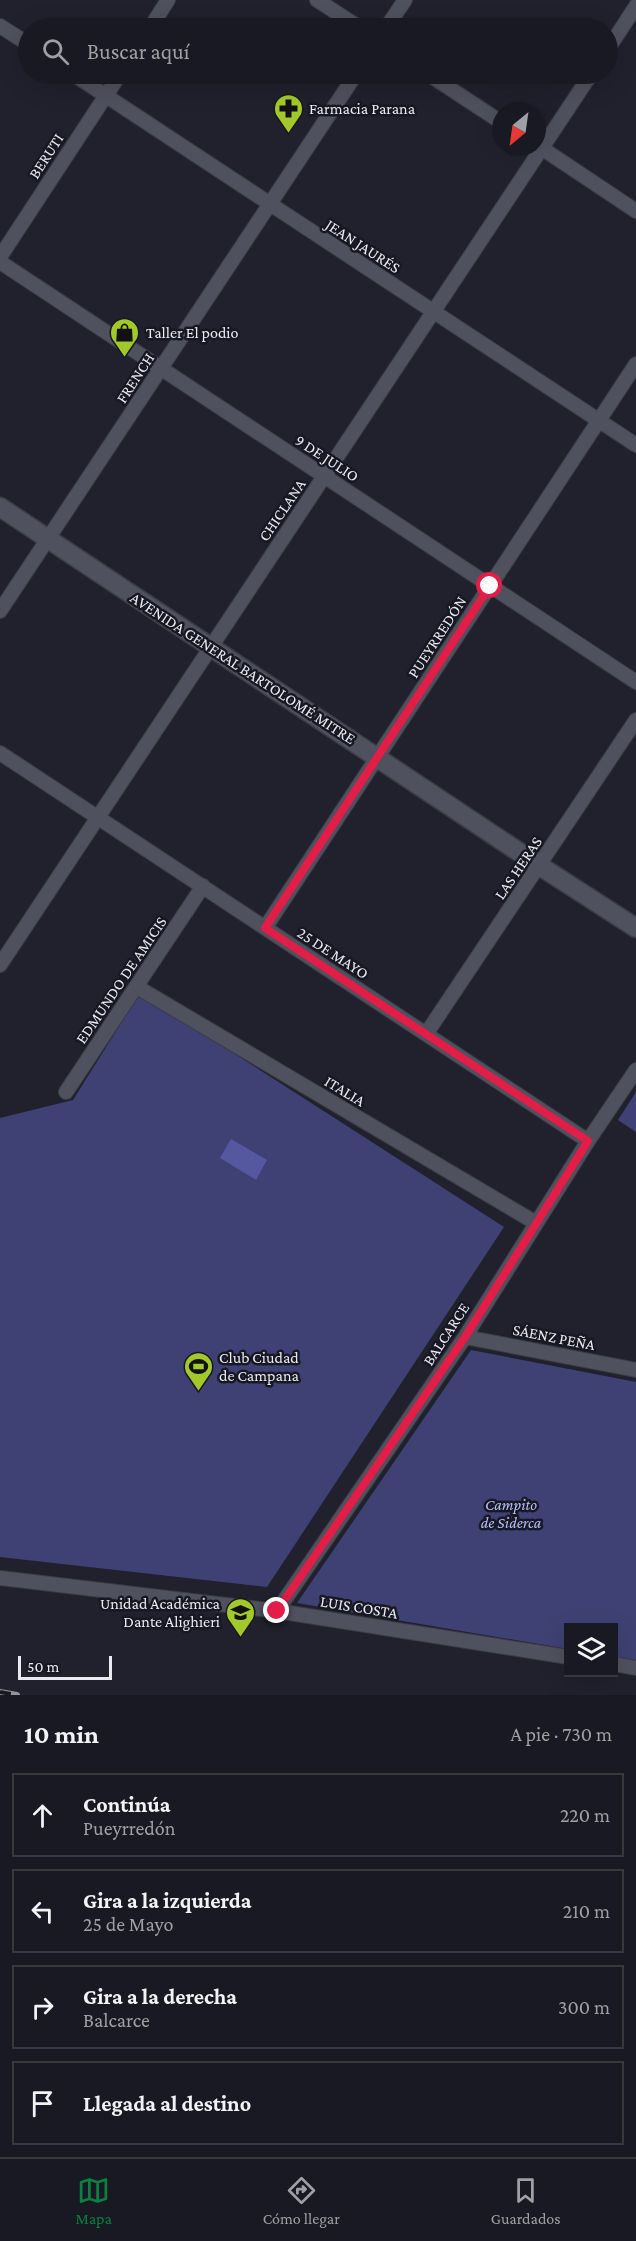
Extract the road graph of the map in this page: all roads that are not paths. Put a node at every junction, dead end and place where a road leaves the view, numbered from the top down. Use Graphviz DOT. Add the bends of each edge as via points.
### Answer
graph roads {
  1 [pos="168,0"];
  2 [pos="317,0"];
  3 [pos="405,0"];
  4 [pos="636,6"];
  5 [pos="156,18"];
  6 [pos="345,18"];
  7 [pos="393,18"];
  8 [pos="0,26"];
  9 [pos="618,34"];
  10 [pos="18,38"];
  11 [pos="88,84"];
  12 [pos="113,84"];
  13 [pos="349,84"];
  14 [pos="443,84"];
  15 [pos="584,84"];
  16 [pos="106,95"];
  17 [pos="492,116"];
  18 [pos="546,137"];
  19 [pos="546,152"];
  20 [pos="533,156"];
  21 [pos="270,204"];
  22 [pos="636,211"];
  23 [pos="0,257"];
  24 [pos="0,262"];
  25 [pos="434,312"];
  26 [pos="636,364"];
  27 [pos="161,368"];
  28 [pos="599,421"];
  29 [pos="636,445"];
  30 [pos="325,476"];
  31 [pos="0,507"];
  32 [pos="48,539"];
  33 [pos="490,586"];
  34 [pos="0,611"];
  35 [pos="211,647"];
  36 [pos="636,682"];
  37 [pos="636,720"];
  38 [pos="0,753"];
  39 [pos="378,757"];
  40 [pos="98,818"];
  41 [pos="540,866"];
  42 [pos="203,886"];
  43 [pos="265,928"];
  44 [pos="636,928"];
  45 [pos="0,965"];
  46 [pos="137,987"];
  47 [pos="426,1034"];
  48 [pos="636,1071"];
  49 [pos="66,1092"];
  50 [pos="588,1141"];
  51 [pos="536,1223"];
  52 [pos="465,1337"];
  53 [pos="636,1370"];
  54 [pos="0,1578"];
  55 [pos="277,1611"];
  56 [pos="564,1656"];
  57 [pos="618,1665"];
  58 [pos="636,1668"];
  1 -- 5 [label="street"];
  2 -- 6 [label="street"];
  3 -- 7 [label="street"];
  4 -- 9 [label="street"];
  8 -- 10 [label="street"];
  11 -- 16 [label="street, JEAN JAURÉS"];
  12 -- 16 [label="street, BERUTI"];
  13 -- 21 [label="street, FRENCH"];
  14 -- 17 [label="street"];
  15 -- 18 [label="street, CHICLANA"];
  16 -- 21 [label="street, JEAN JAURÉS"];
  16 -- 23 [label="street, BERUTI"];
  19 -- 22 [label="street"];
  20 -- 25 [label="street, CHICLANA"];
  21 -- 25 [label="street, JEAN JAURÉS"];
  21 -- 27 [label="street, FRENCH"];
  24 -- 27 [label="street, 9 DE JULIO"];
  25 -- 28 [label="street, JEAN JAURÉS"];
  25 -- 30 [label="street, CHICLANA"];
  26 -- 28 [label="street, PUEYRREDÓN"];
  27 -- 30 [label="street, 9 DE JULIO"];
  27 -- 32 [label="street, FRENCH"];
  28 -- 29 [label="street, JEAN JAURÉS"];
  28 -- 33 [label="street, PUEYRREDÓN"];
  30 -- 33 [label="street, 9 DE JULIO"];
  30 -- 35 [label="street, CHICLANA"];
  31 -- 32 [label="main road, AVENIDA GENERAL BARTOLOMÉ MITRE"];
  32 -- 34 [label="street, FRENCH"];
  32 -- 35 [label="main road, AVENIDA GENERAL BARTOLOMÉ MITRE"];
  33 -- 36 [label="street, 9 DE JULIO"];
  33 -- 39 [label="street, PUEYRREDÓN"];
  35 -- 39 [label="main road, AVENIDA GENERAL BARTOLOMÉ MITRE"];
  35 -- 40 [label="street, CHICLANA"];
  37 -- 41 [label="street, LAS HERAS"];
  38 -- 40 [label="street, 25 DE MAYO"];
  39 -- 41 [label="main road, AVENIDA GENERAL BARTOLOMÉ MITRE"];
  39 -- 43 [label="street, PUEYRREDÓN"];
  40 -- 42 [label="street, 25 DE MAYO"];
  40 -- 45 [label="street, CHICLANA"];
  41 -- 44 [label="main road, AVENIDA GENERAL BARTOLOMÉ MITRE"];
  41 -- 47 [label="street, LAS HERAS"];
  42 -- 43 [label="street, 25 DE MAYO"];
  42 -- 46 [label="street, EDMUNDO DE AMICIS"];
  43 -- 47 [label="street, 25 DE MAYO"];
  46 -- 49 [label="street, EDMUNDO DE AMICIS"];
  46 -- 51 [label="street, ITALIA"];
  47 -- 50 [label="street, 25 DE MAYO"];
  48 -- 50 [label="street, BALCARCE"];
  50 -- 51 [label="street, BALCARCE"];
  51 -- 52 [label="street, BALCARCE"];
  52 -- 53 [label="street, SÁENZ PEÑA"];
  52 -- 55 [label="street, BALCARCE"];
  54 -- 55 [label="street, LUIS COSTA"];
  55 -- 56 [label="street, LUIS COSTA"];
  57 -- 58 [label="street"];
}
